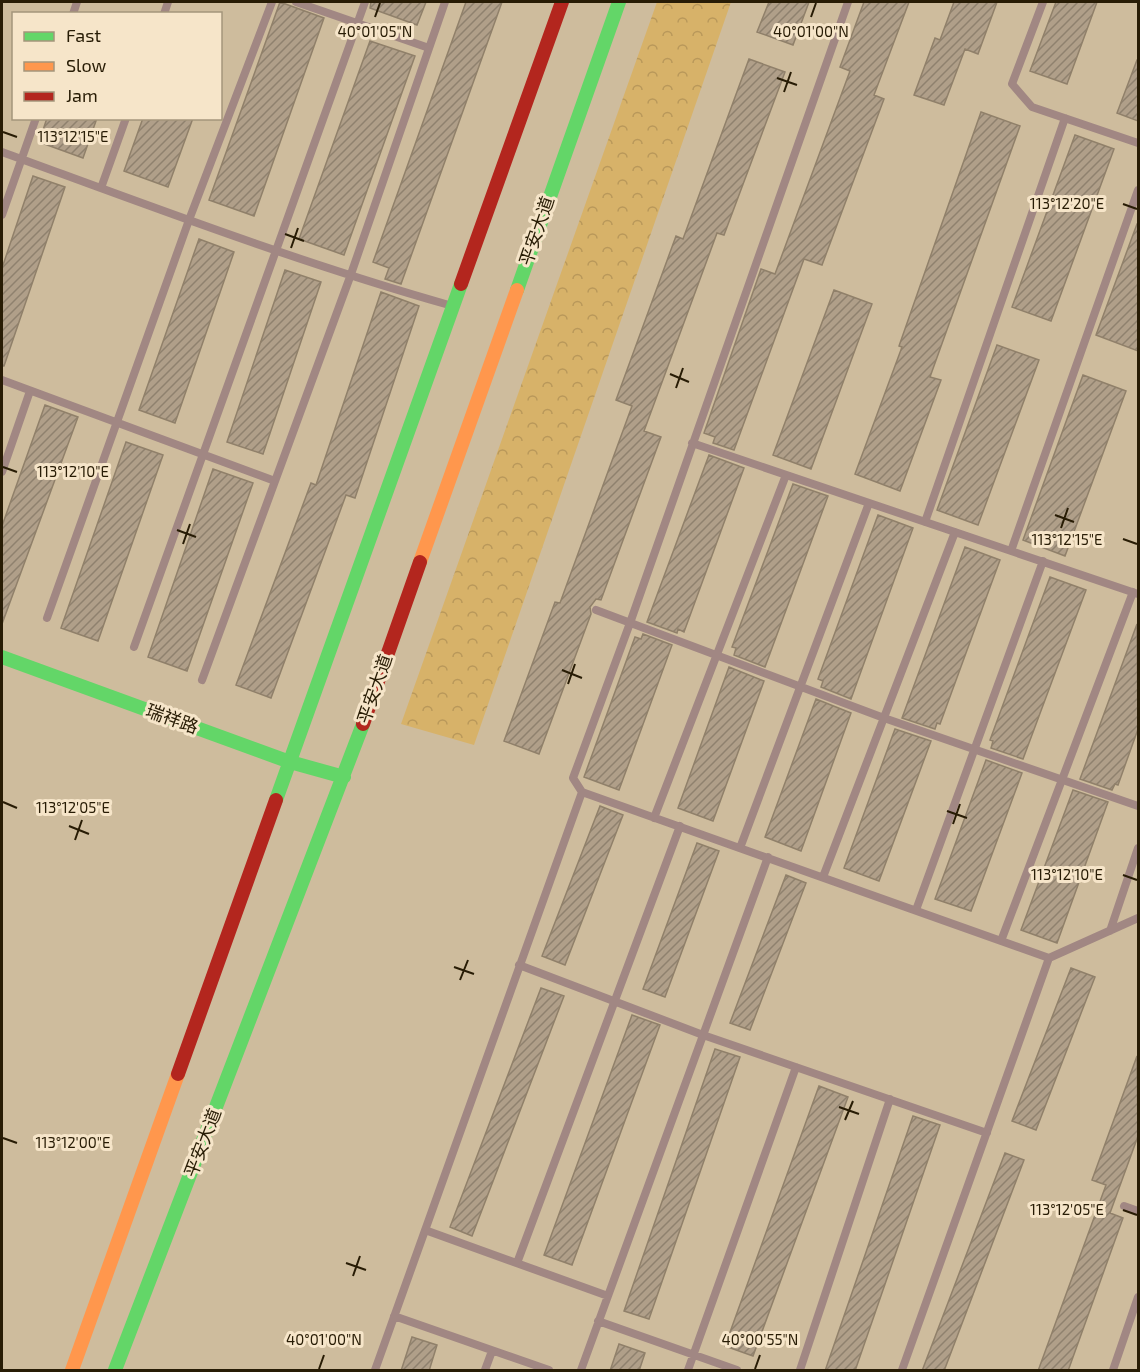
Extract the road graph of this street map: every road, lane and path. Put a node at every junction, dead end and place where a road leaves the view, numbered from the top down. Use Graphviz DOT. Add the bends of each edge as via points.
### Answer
graph roads {
  1 [pos="272,2"];
  2 [pos="296,2"];
  3 [pos="365,2"];
  4 [pos="445,2"];
  5 [pos="562,2"];
  6 [pos="619,2"];
  7 [pos="848,2"];
  8 [pos="1043,2"];
  9 [pos="357,23"];
  10 [pos="429,48"];
  11 [pos="1065,118"];
  12 [pos="35,120"];
  13 [pos="125,120"];
  14 [pos="1138,143"];
  15 [pos="2,152"];
  16 [pos="21,159"];
  17 [pos="101,188"];
  18 [pos="1138,190"];
  19 [pos="2,215"];
  20 [pos="189,220"];
  21 [pos="277,252"];
  22 [pos="350,277"];
  23 [pos="453,306"];
  24 [pos="2,380"];
  25 [pos="30,391"];
  26 [pos="116,423"];
  27 [pos="692,443"];
  28 [pos="204,456"];
  29 [pos="2,472"];
  30 [pos="786,475"];
  31 [pos="275,481"];
  32 [pos="869,503"];
  33 [pos="925,522"];
  34 [pos="955,532"];
  35 [pos="1011,551"];
  36 [pos="1042,561"];
  37 [pos="1136,593"];
  38 [pos="596,610"];
  39 [pos="47,618"];
  40 [pos="630,623"];
  41 [pos="134,647"];
  42 [pos="717,655"];
  43 [pos="2,657"];
  44 [pos="202,680"];
  45 [pos="801,686"];
  46 [pos="884,717"];
  47 [pos="974,749"];
  48 [pos="290,762"];
  49 [pos="344,777"];
  50 [pos="1062,778"];
  51 [pos="582,792"];
  52 [pos="1138,806"];
  53 [pos="654,818"];
  54 [pos="680,826"];
  55 [pos="740,848"];
  56 [pos="1138,848"];
  57 [pos="768,857"];
  58 [pos="822,877"];
  59 [pos="916,910"];
  60 [pos="1138,918"];
  61 [pos="1110,931"];
  62 [pos="1001,941"];
  63 [pos="1049,958"];
  64 [pos="519,965"];
  65 [pos="615,1002"];
  66 [pos="703,1035"];
  67 [pos="796,1067"];
  68 [pos="890,1099"];
  69 [pos="987,1132"];
  70 [pos="1124,1206"];
  71 [pos="1138,1211"];
  72 [pos="425,1230"];
  73 [pos="517,1263"];
  74 [pos="608,1296"];
  75 [pos="1138,1297"];
  76 [pos="394,1316"];
  77 [pos="598,1321"];
  78 [pos="492,1351"];
  79 [pos="694,1355"];
  80 [pos="72,1371"];
  81 [pos="115,1371"];
  82 [pos="375,1371"];
  83 [pos="485,1371"];
  84 [pos="549,1371"];
  85 [pos="581,1371"];
  86 [pos="688,1371"];
  87 [pos="737,1371"];
  88 [pos="800,1371"];
  89 [pos="902,1371"];
  90 [pos="1113,1371"];
  1 -- 20 [label="lane"];
  2 -- 9 [label="lane"];
  3 -- 9 [label="lane"];
  4 -- 10 [label="lane"];
  5 -- 23 [label="main road"];
  6 -- 49 [label="main road, 平安大道"];
  7 -- 27 [label="lane"];
  8 -- 11 [label="lane" via="1012,84 1032,107"];
  9 -- 10 [label="lane"];
  9 -- 21 [label="lane"];
  10 -- 22 [label="lane"];
  11 -- 14 [label="lane"];
  11 -- 33 [label="lane"];
  12 -- 16 [label="lane"];
  13 -- 17 [label="lane"];
  15 -- 16 [label="lane"];
  16 -- 17 [label="lane"];
  16 -- 19 [label="lane"];
  17 -- 20 [label="lane"];
  18 -- 35 [label="lane"];
  20 -- 21 [label="lane"];
  20 -- 26 [label="lane"];
  21 -- 22 [label="lane"];
  21 -- 28 [label="lane"];
  22 -- 23 [label="lane"];
  22 -- 31 [label="lane"];
  23 -- 48 [label="main road"];
  24 -- 25 [label="lane"];
  25 -- 26 [label="lane"];
  25 -- 29 [label="lane"];
  26 -- 28 [label="lane"];
  26 -- 39 [label="lane"];
  27 -- 30 [label="lane"];
  27 -- 40 [label="lane"];
  28 -- 31 [label="lane"];
  28 -- 41 [label="lane"];
  30 -- 32 [label="lane"];
  30 -- 42 [label="lane"];
  31 -- 44 [label="lane"];
  32 -- 33 [label="lane"];
  32 -- 45 [label="lane"];
  33 -- 34 [label="lane"];
  34 -- 35 [label="lane"];
  34 -- 46 [label="lane"];
  35 -- 36 [label="lane"];
  36 -- 37 [label="lane"];
  36 -- 47 [label="lane"];
  37 -- 50 [label="lane"];
  38 -- 40 [label="lane"];
  40 -- 42 [label="lane"];
  40 -- 51 [label="lane" via="573,778"];
  42 -- 45 [label="lane"];
  42 -- 53 [label="lane"];
  43 -- 48 [label="main road, 瑞祥路"];
  45 -- 46 [label="lane"];
  45 -- 55 [label="lane"];
  46 -- 47 [label="lane"];
  46 -- 58 [label="lane"];
  47 -- 50 [label="lane"];
  47 -- 59 [label="lane"];
  48 -- 49 [label="main road, 瑞祥路"];
  48 -- 80 [label="main road"];
  49 -- 81 [label="main road, 平安大道"];
  50 -- 52 [label="lane"];
  50 -- 62 [label="lane"];
  51 -- 53 [label="lane"];
  51 -- 64 [label="lane"];
  53 -- 54 [label="lane"];
  54 -- 55 [label="lane"];
  54 -- 65 [label="lane"];
  55 -- 57 [label="lane"];
  56 -- 61 [label="lane"];
  57 -- 58 [label="lane"];
  57 -- 66 [label="lane"];
  58 -- 59 [label="lane"];
  59 -- 62 [label="lane"];
  60 -- 61 [label="lane"];
  61 -- 63 [label="lane"];
  62 -- 63 [label="lane"];
  63 -- 69 [label="lane"];
  64 -- 65 [label="lane"];
  64 -- 72 [label="lane"];
  65 -- 66 [label="lane"];
  65 -- 73 [label="lane"];
  66 -- 67 [label="lane"];
  66 -- 74 [label="lane"];
  67 -- 68 [label="lane"];
  67 -- 79 [label="lane"];
  68 -- 69 [label="lane"];
  68 -- 88 [label="lane"];
  69 -- 89 [label="lane"];
  70 -- 71 [label="lane"];
  72 -- 73 [label="lane"];
  72 -- 76 [label="lane"];
  73 -- 74 [label="lane"];
  74 -- 77 [label="lane"];
  75 -- 90 [label="lane"];
  76 -- 78 [label="lane"];
  76 -- 82 [label="lane"];
  77 -- 79 [label="lane"];
  77 -- 85 [label="lane"];
  78 -- 83 [label="lane"];
  78 -- 84 [label="lane"];
  79 -- 86 [label="lane"];
  79 -- 87 [label="lane"];
}
